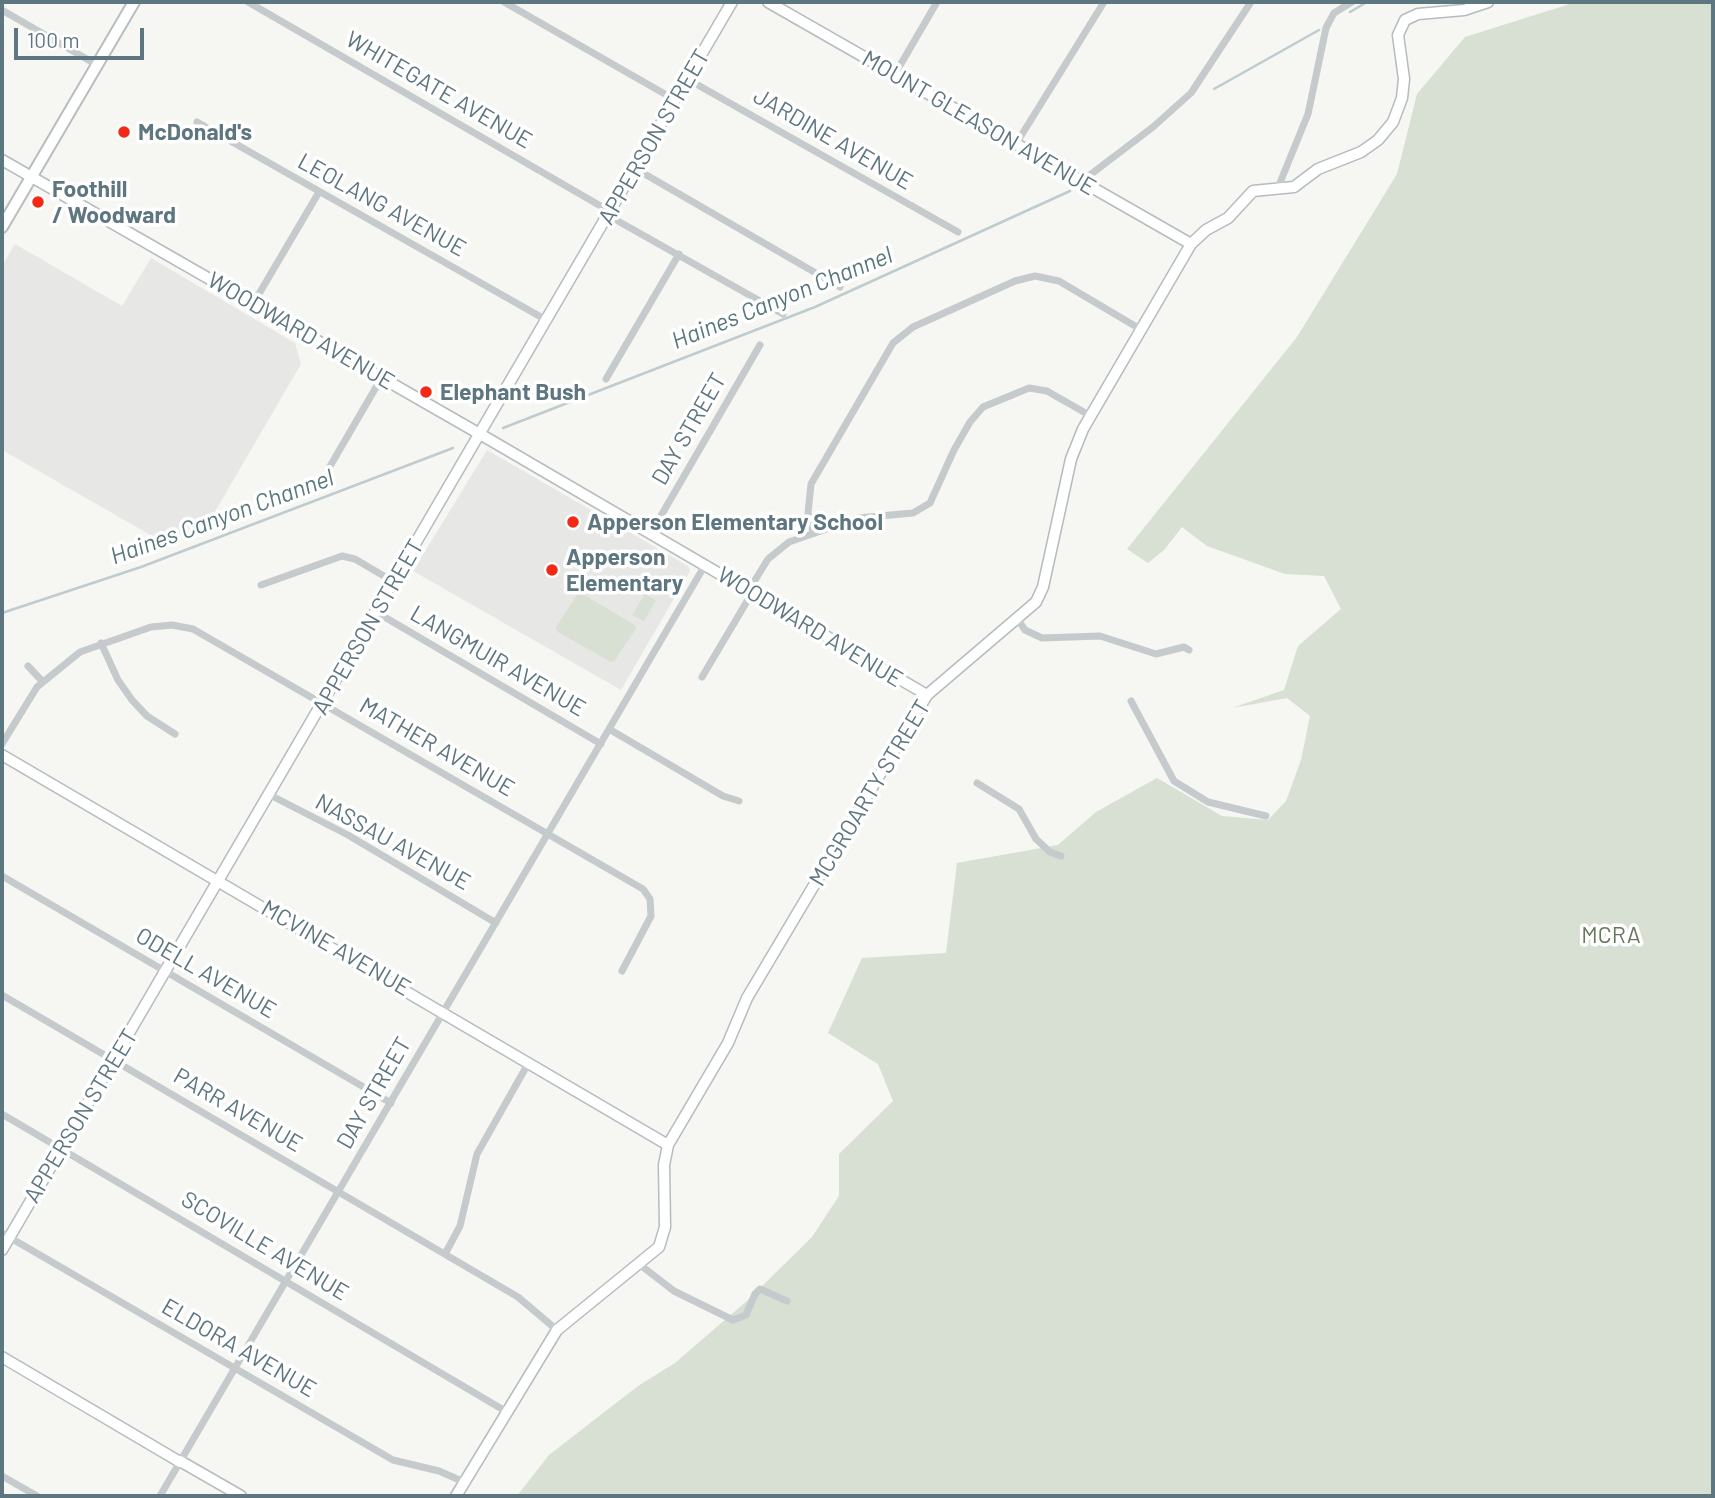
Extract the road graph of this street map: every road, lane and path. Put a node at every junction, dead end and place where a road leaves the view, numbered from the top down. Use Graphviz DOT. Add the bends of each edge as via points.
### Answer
graph roads {
  1 [pos="134,2"];
  2 [pos="248,2"];
  3 [pos="504,2"];
  4 [pos="732,2"];
  5 [pos="768,2"];
  6 [pos="937,2"];
  7 [pos="1104,2"];
  8 [pos="1251,2"];
  9 [pos="1352,2"];
  10 [pos="1488,2"];
  11 [pos="2,10"];
  12 [pos="97,65"];
  13 [pos="895,74"];
  14 [pos="689,80"];
  15 [pos="677,101"];
  16 [pos="197,122"];
  17 [pos="1016,144"];
  18 [pos="2,159"];
  19 [pos="636,169"];
  20 [pos="32,177"];
  21 [pos="1082,181"];
  22 [pos="1277,190"];
  23 [pos="319,192"];
  24 [pos="610,214"];
  25 [pos="2,227"];
  26 [pos="958,232"];
  27 [pos="1191,244"];
  28 [pos="679,254"];
  29 [pos="840,287"];
  30 [pos="253,303"];
  31 [pos="783,314"];
  32 [pos="548,321"];
  33 [pos="1140,329"];
  34 [pos="760,345"];
  35 [pos="382,377"];
  36 [pos="606,379"];
  37 [pos="1089,415"];
  38 [pos="481,434"];
  39 [pos="329,468"];
  40 [pos="813,532"];
  41 [pos="650,533"];
  42 [pos="705,565"];
  43 [pos="394,582"];
  44 [pos="261,585"];
  45 [pos="751,591"];
  46 [pos="376,612"];
  47 [pos="1018,620"];
  48 [pos="101,643"];
  49 [pos="1189,650"];
  50 [pos="28,666"];
  51 [pos="702,677"];
  52 [pos="42,681"];
  53 [pos="927,695"];
  54 [pos="1131,701"];
  55 [pos="324,703"];
  56 [pos="609,729"];
  57 [pos="175,734"];
  58 [pos="2,744"];
  59 [pos="601,744"];
  60 [pos="2,755"];
  61 [pos="977,783"];
  62 [pos="270,794"];
  63 [pos="739,801"];
  64 [pos="1266,816"];
  65 [pos="548,834"];
  66 [pos="1061,856"];
  67 [pos="2,876"];
  68 [pos="220,881"];
  69 [pos="496,922"];
  70 [pos="622,971"];
  71 [pos="166,972"];
  72 [pos="2,995"];
  73 [pos="444,1012"];
  74 [pos="114,1060"];
  75 [pos="529,1062"];
  76 [pos="391,1103"];
  77 [pos="2,1114"];
  78 [pos="668,1145"];
  79 [pos="61,1149"];
  80 [pos="338,1191"];
  81 [pos="6,1235"];
  82 [pos="2,1250"];
  83 [pos="445,1254"];
  84 [pos="639,1264"];
  85 [pos="286,1280"];
  86 [pos="787,1301"];
  87 [pos="557,1330"];
  88 [pos="2,1357"];
  89 [pos="235,1368"];
  90 [pos="507,1412"];
  91 [pos="180,1461"];
  92 [pos="2,1476"];
  93 [pos="464,1482"];
  94 [pos="37,1496"];
  95 [pos="160,1496"];
  96 [pos="241,1496"];
  97 [pos="456,1496"];
  1 -- 12 [label="main road"];
  2 -- 24 [label="street, WHITEGATE AVENUE"];
  3 -- 15 [label="street"];
  4 -- 14 [label="street, APPERSON STREET"];
  5 -- 13 [label="street, MOUNT GLEASON AVENUE"];
  6 -- 13 [label="street"];
  7 -- 17 [label="street"];
  8 -- 21 [label="street" via="1191,93"];
  9 -- 22 [label="street" via="1334,13 1326,27 1308,114"];
  10 -- 22 [label="street, MCGROARTY STREET" via="1405,20 1398,35 1402,98 1387,131 1361,152 1318,169 1294,187"];
  11 -- 12 [label="street"];
  12 -- 20 [label="main road"];
  13 -- 17 [label="street, MOUNT GLEASON AVENUE"];
  14 -- 15 [label="street, APPERSON STREET"];
  14 -- 26 [label="street, JARDINE AVENUE"];
  15 -- 19 [label="street, APPERSON STREET"];
  16 -- 23 [label="street, LEOLANG AVENUE"];
  17 -- 21 [label="street, MOUNT GLEASON AVENUE"];
  18 -- 20 [label="street, WOODWARD AVENUE"];
  19 -- 24 [label="street, APPERSON STREET"];
  19 -- 29 [label="street"];
  20 -- 25 [label="main road"];
  20 -- 30 [label="street, WOODWARD AVENUE"];
  21 -- 27 [label="street, MOUNT GLEASON AVENUE"];
  22 -- 27 [label="street, MCGROARTY STREET" via="1248,194 1231,216"];
  23 -- 30 [label="street"];
  23 -- 32 [label="street, LEOLANG AVENUE"];
  24 -- 28 [label="street, WHITEGATE AVENUE"];
  24 -- 32 [label="street, APPERSON STREET"];
  27 -- 33 [label="street, MCGROARTY STREET"];
  28 -- 31 [label="street, WHITEGATE AVENUE"];
  28 -- 36 [label="street"];
  30 -- 35 [label="street, WOODWARD AVENUE"];
  32 -- 38 [label="street, APPERSON STREET"];
  33 -- 37 [label="street, MCGROARTY STREET"];
  33 -- 40 [label="street" via="1059,281 1035,276 913,327 894,343 811,484 808,513"];
  34 -- 41 [label="street, DAY STREET"];
  35 -- 38 [label="street, WOODWARD AVENUE"];
  35 -- 39 [label="street"];
  37 -- 40 [label="street" via="1047,391 1020,389 976,413 924,508 910,514 858,518"];
  37 -- 47 [label="street, MCGROARTY STREET" via="1071,459 1043,587 1034,605"];
  38 -- 41 [label="street, WOODWARD AVENUE"];
  38 -- 43 [label="street, APPERSON STREET"];
  40 -- 45 [label="street" via="775,552"];
  41 -- 42 [label="street, WOODWARD AVENUE"];
  42 -- 45 [label="street, WOODWARD AVENUE"];
  42 -- 56 [label="street, DAY STREET"];
  43 -- 44 [label="street, LANGMUIR AVENUE" via="342,556"];
  43 -- 46 [label="street, APPERSON STREET"];
  45 -- 51 [label="street"];
  45 -- 53 [label="street, WOODWARD AVENUE"];
  46 -- 55 [label="street, APPERSON STREET"];
  46 -- 59 [label="street, LANGMUIR AVENUE"];
  47 -- 49 [label="street" via="1025,630 1042,638 1100,636 1156,654 1184,647"];
  47 -- 53 [label="street, MCGROARTY STREET"];
  48 -- 52 [label="street, MATHER AVENUE" via="71,657"];
  48 -- 55 [label="street, MATHER AVENUE" via="151,627 193,629"];
  48 -- 57 [label="street" via="131,700"];
  50 -- 52 [label="street"];
  52 -- 58 [label="street, MATHER AVENUE"];
  53 -- 78 [label="street, MCGROARTY STREET" via="747,998 728,1043"];
  54 -- 64 [label="street" via="1174,781 1208,802"];
  55 -- 62 [label="street, APPERSON STREET"];
  55 -- 65 [label="street, MATHER AVENUE"];
  56 -- 59 [label="street, DAY STREET"];
  56 -- 63 [label="street, LANGMUIR AVENUE"];
  59 -- 65 [label="street, DAY STREET"];
  60 -- 68 [label="street, MCVINE AVENUE"];
  61 -- 66 [label="street" via="1019,809 1036,839"];
  62 -- 68 [label="street, APPERSON STREET"];
  62 -- 69 [label="street, NASSAU AVENUE"];
  65 -- 69 [label="street, DAY STREET"];
  65 -- 70 [label="street, MATHER AVENUE" via="643,889 651,905 649,924"];
  67 -- 71 [label="street, ODELL AVENUE"];
  68 -- 71 [label="street, APPERSON STREET"];
  68 -- 73 [label="street, MCVINE AVENUE"];
  69 -- 73 [label="street, DAY STREET"];
  71 -- 74 [label="street, APPERSON STREET"];
  71 -- 76 [label="street, ODELL AVENUE"];
  72 -- 74 [label="street, PARR AVENUE"];
  73 -- 75 [label="street, MCVINE AVENUE"];
  73 -- 76 [label="street, DAY STREET"];
  74 -- 79 [label="street, APPERSON STREET"];
  74 -- 80 [label="street, PARR AVENUE"];
  75 -- 78 [label="street, MCVINE AVENUE"];
  75 -- 83 [label="street" via="477,1154 460,1226"];
  76 -- 80 [label="street, DAY STREET"];
  77 -- 79 [label="street, SCOVILLE AVENUE"];
  78 -- 84 [label="street, MCGROARTY STREET" via="663,1241"];
  79 -- 81 [label="street, APPERSON STREET"];
  79 -- 85 [label="street, SCOVILLE AVENUE"];
  80 -- 83 [label="street, PARR AVENUE"];
  80 -- 85 [label="street, DAY STREET"];
  81 -- 82 [label="street, APPERSON STREET"];
  81 -- 89 [label="street, ELDORA AVENUE"];
  83 -- 87 [label="street, PARR AVENUE" via="518,1297"];
  84 -- 86 [label="street" via="674,1291 726,1318 738,1320 746,1315 760,1289"];
  84 -- 87 [label="street, MCGROARTY STREET"];
  85 -- 89 [label="street, DAY STREET"];
  85 -- 90 [label="street, SCOVILLE AVENUE"];
  87 -- 90 [label="street, MCGROARTY STREET"];
  88 -- 91 [label="street"];
  89 -- 91 [label="street, DAY STREET"];
  89 -- 93 [label="street, ELDORA AVENUE" via="397,1462"];
  90 -- 93 [label="street, MCGROARTY STREET"];
  91 -- 95 [label="street, DAY STREET"];
  91 -- 96 [label="street"];
  92 -- 94 [label="street"];
  93 -- 97 [label="street, MCGROARTY STREET"];
}
